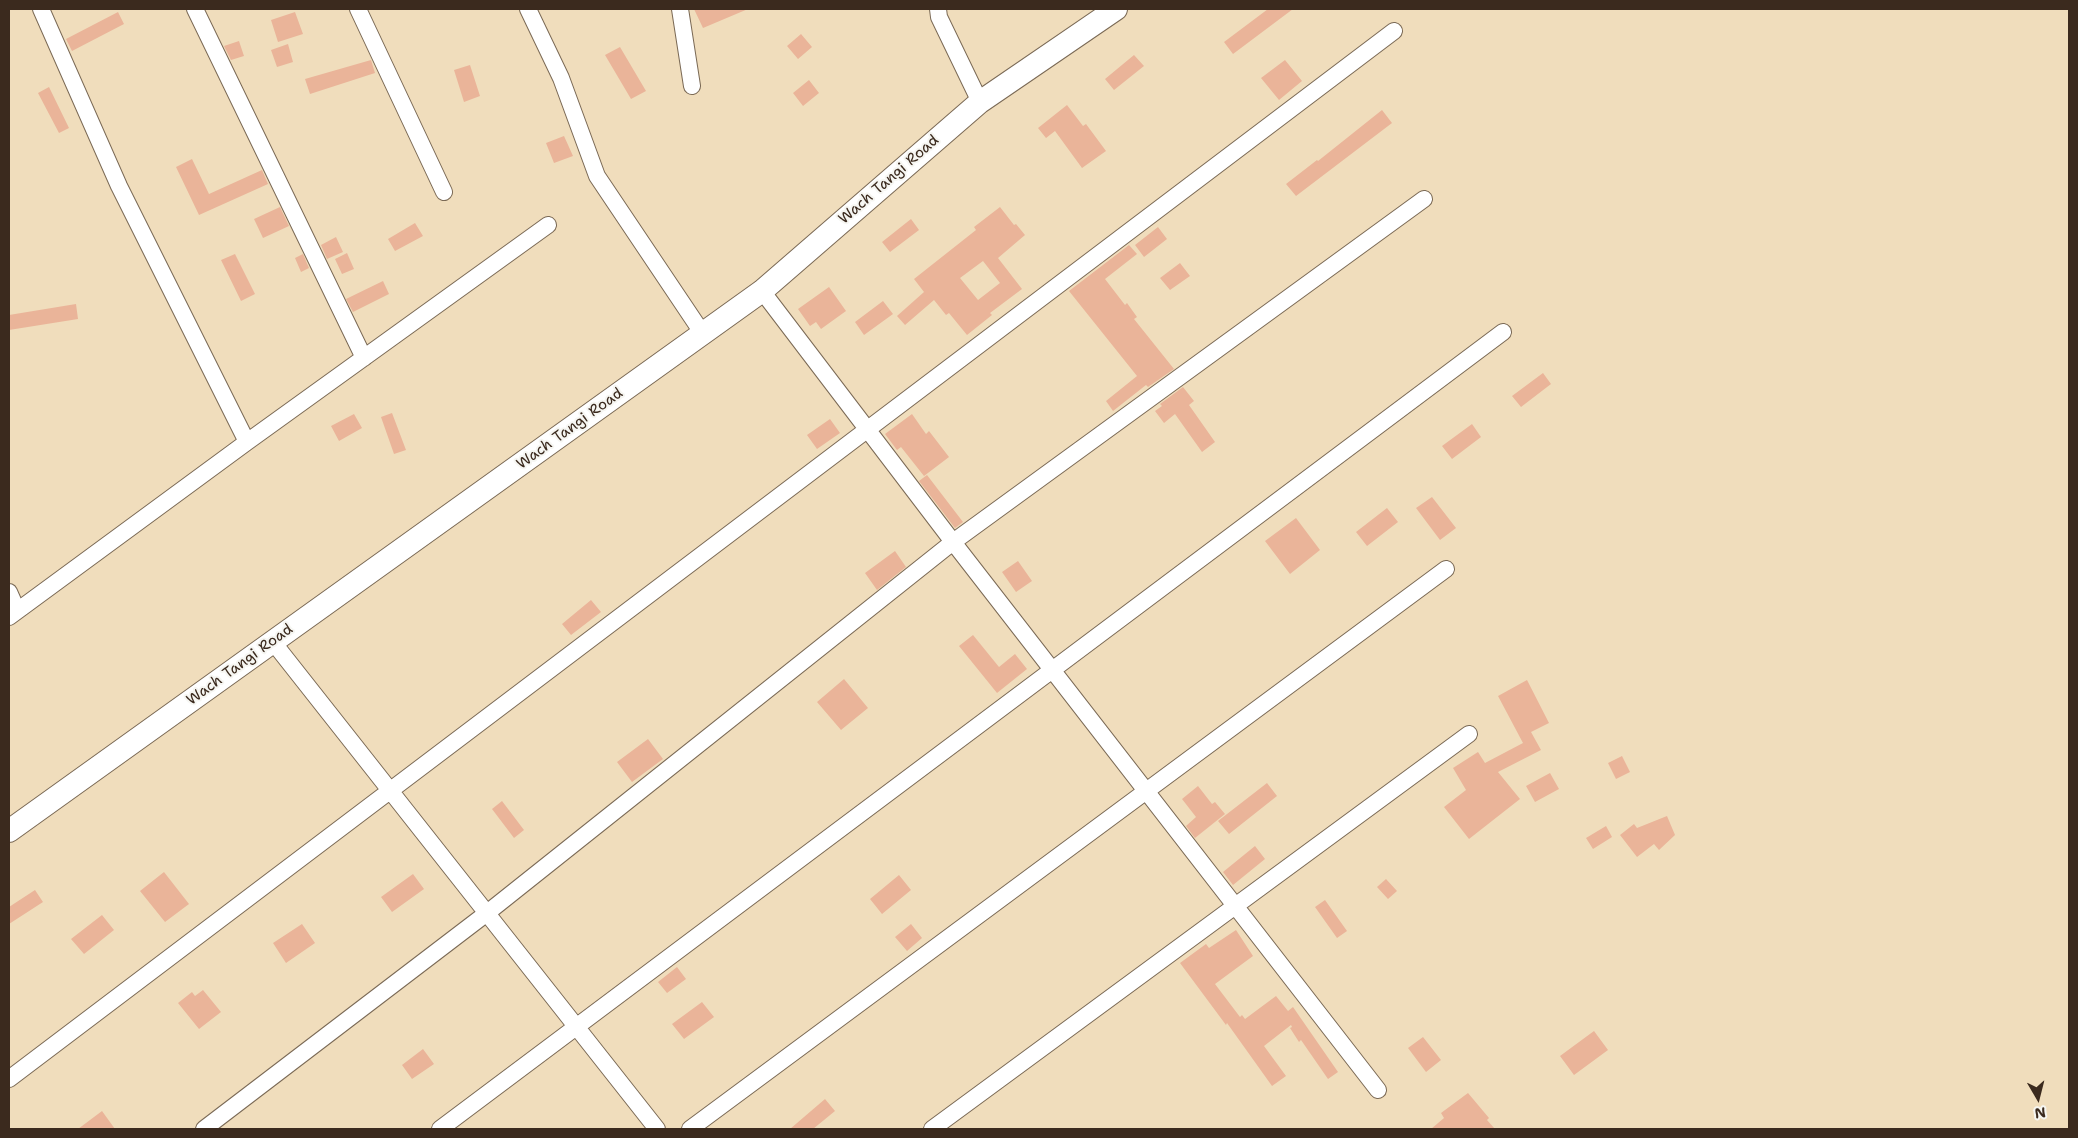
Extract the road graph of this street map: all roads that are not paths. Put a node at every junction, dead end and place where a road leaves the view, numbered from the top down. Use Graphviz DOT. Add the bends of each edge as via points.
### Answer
graph roads {
  1 [pos="41,9"];
  2 [pos="195,9"];
  3 [pos="358,9"];
  4 [pos="528,9"];
  5 [pos="680,9"];
  6 [pos="938,9"];
  7 [pos="1116,9"];
  8 [pos="1394,31"];
  9 [pos="692,86"];
  10 [pos="980,102"];
  11 [pos="444,192"];
  12 [pos="1424,199"];
  13 [pos="548,225"];
  14 [pos="762,291"];
  15 [pos="1503,332"];
  16 [pos="702,334"];
  17 [pos="364,358"];
  18 [pos="868,429"];
  19 [pos="247,442"];
  20 [pos="954,542"];
  21 [pos="1446,569"];
  22 [pos="9,592"];
  23 [pos="13,614"];
  24 [pos="273,642"];
  25 [pos="1053,669"];
  26 [pos="1469,734"];
  27 [pos="390,790"];
  28 [pos="1147,790"];
  29 [pos="9,831"];
  30 [pos="1236,906"];
  31 [pos="487,914"];
  32 [pos="576,1027"];
  33 [pos="9,1079"];
  34 [pos="1378,1090"];
  35 [pos="204,1129"];
  36 [pos="440,1129"];
  37 [pos="657,1129"];
  38 [pos="690,1129"];
  39 [pos="932,1129"];
  1 -- 19 [label="street" via="120,186"];
  2 -- 17 [label="street"];
  3 -- 11 [label="street"];
  4 -- 16 [label="street" via="561,78 597,176"];
  5 -- 9 [label="street"];
  6 -- 10 [label="street"];
  7 -- 10 [label="main road, Wach Tangi Road"];
  8 -- 18 [label="street"];
  10 -- 14 [label="main road, Wach Tangi Road"];
  12 -- 20 [label="street"];
  13 -- 17 [label="street"];
  14 -- 16 [label="main road, Wach Tangi Road"];
  14 -- 18 [label="street"];
  15 -- 25 [label="street"];
  16 -- 24 [label="main road, Wach Tangi Road"];
  17 -- 19 [label="street"];
  18 -- 20 [label="street"];
  18 -- 27 [label="street"];
  19 -- 23 [label="street"];
  20 -- 25 [label="street"];
  20 -- 31 [label="street"];
  21 -- 28 [label="street"];
  22 -- 23 [label="street"];
  24 -- 27 [label="street"];
  24 -- 29 [label="main road, Wach Tangi Road"];
  25 -- 28 [label="street"];
  25 -- 32 [label="street"];
  26 -- 30 [label="street"];
  27 -- 31 [label="street"];
  27 -- 33 [label="street"];
  28 -- 30 [label="street"];
  28 -- 38 [label="street"];
  30 -- 34 [label="street"];
  30 -- 39 [label="street"];
  31 -- 32 [label="street"];
  31 -- 35 [label="street"];
  32 -- 36 [label="street"];
  32 -- 37 [label="street"];
}
